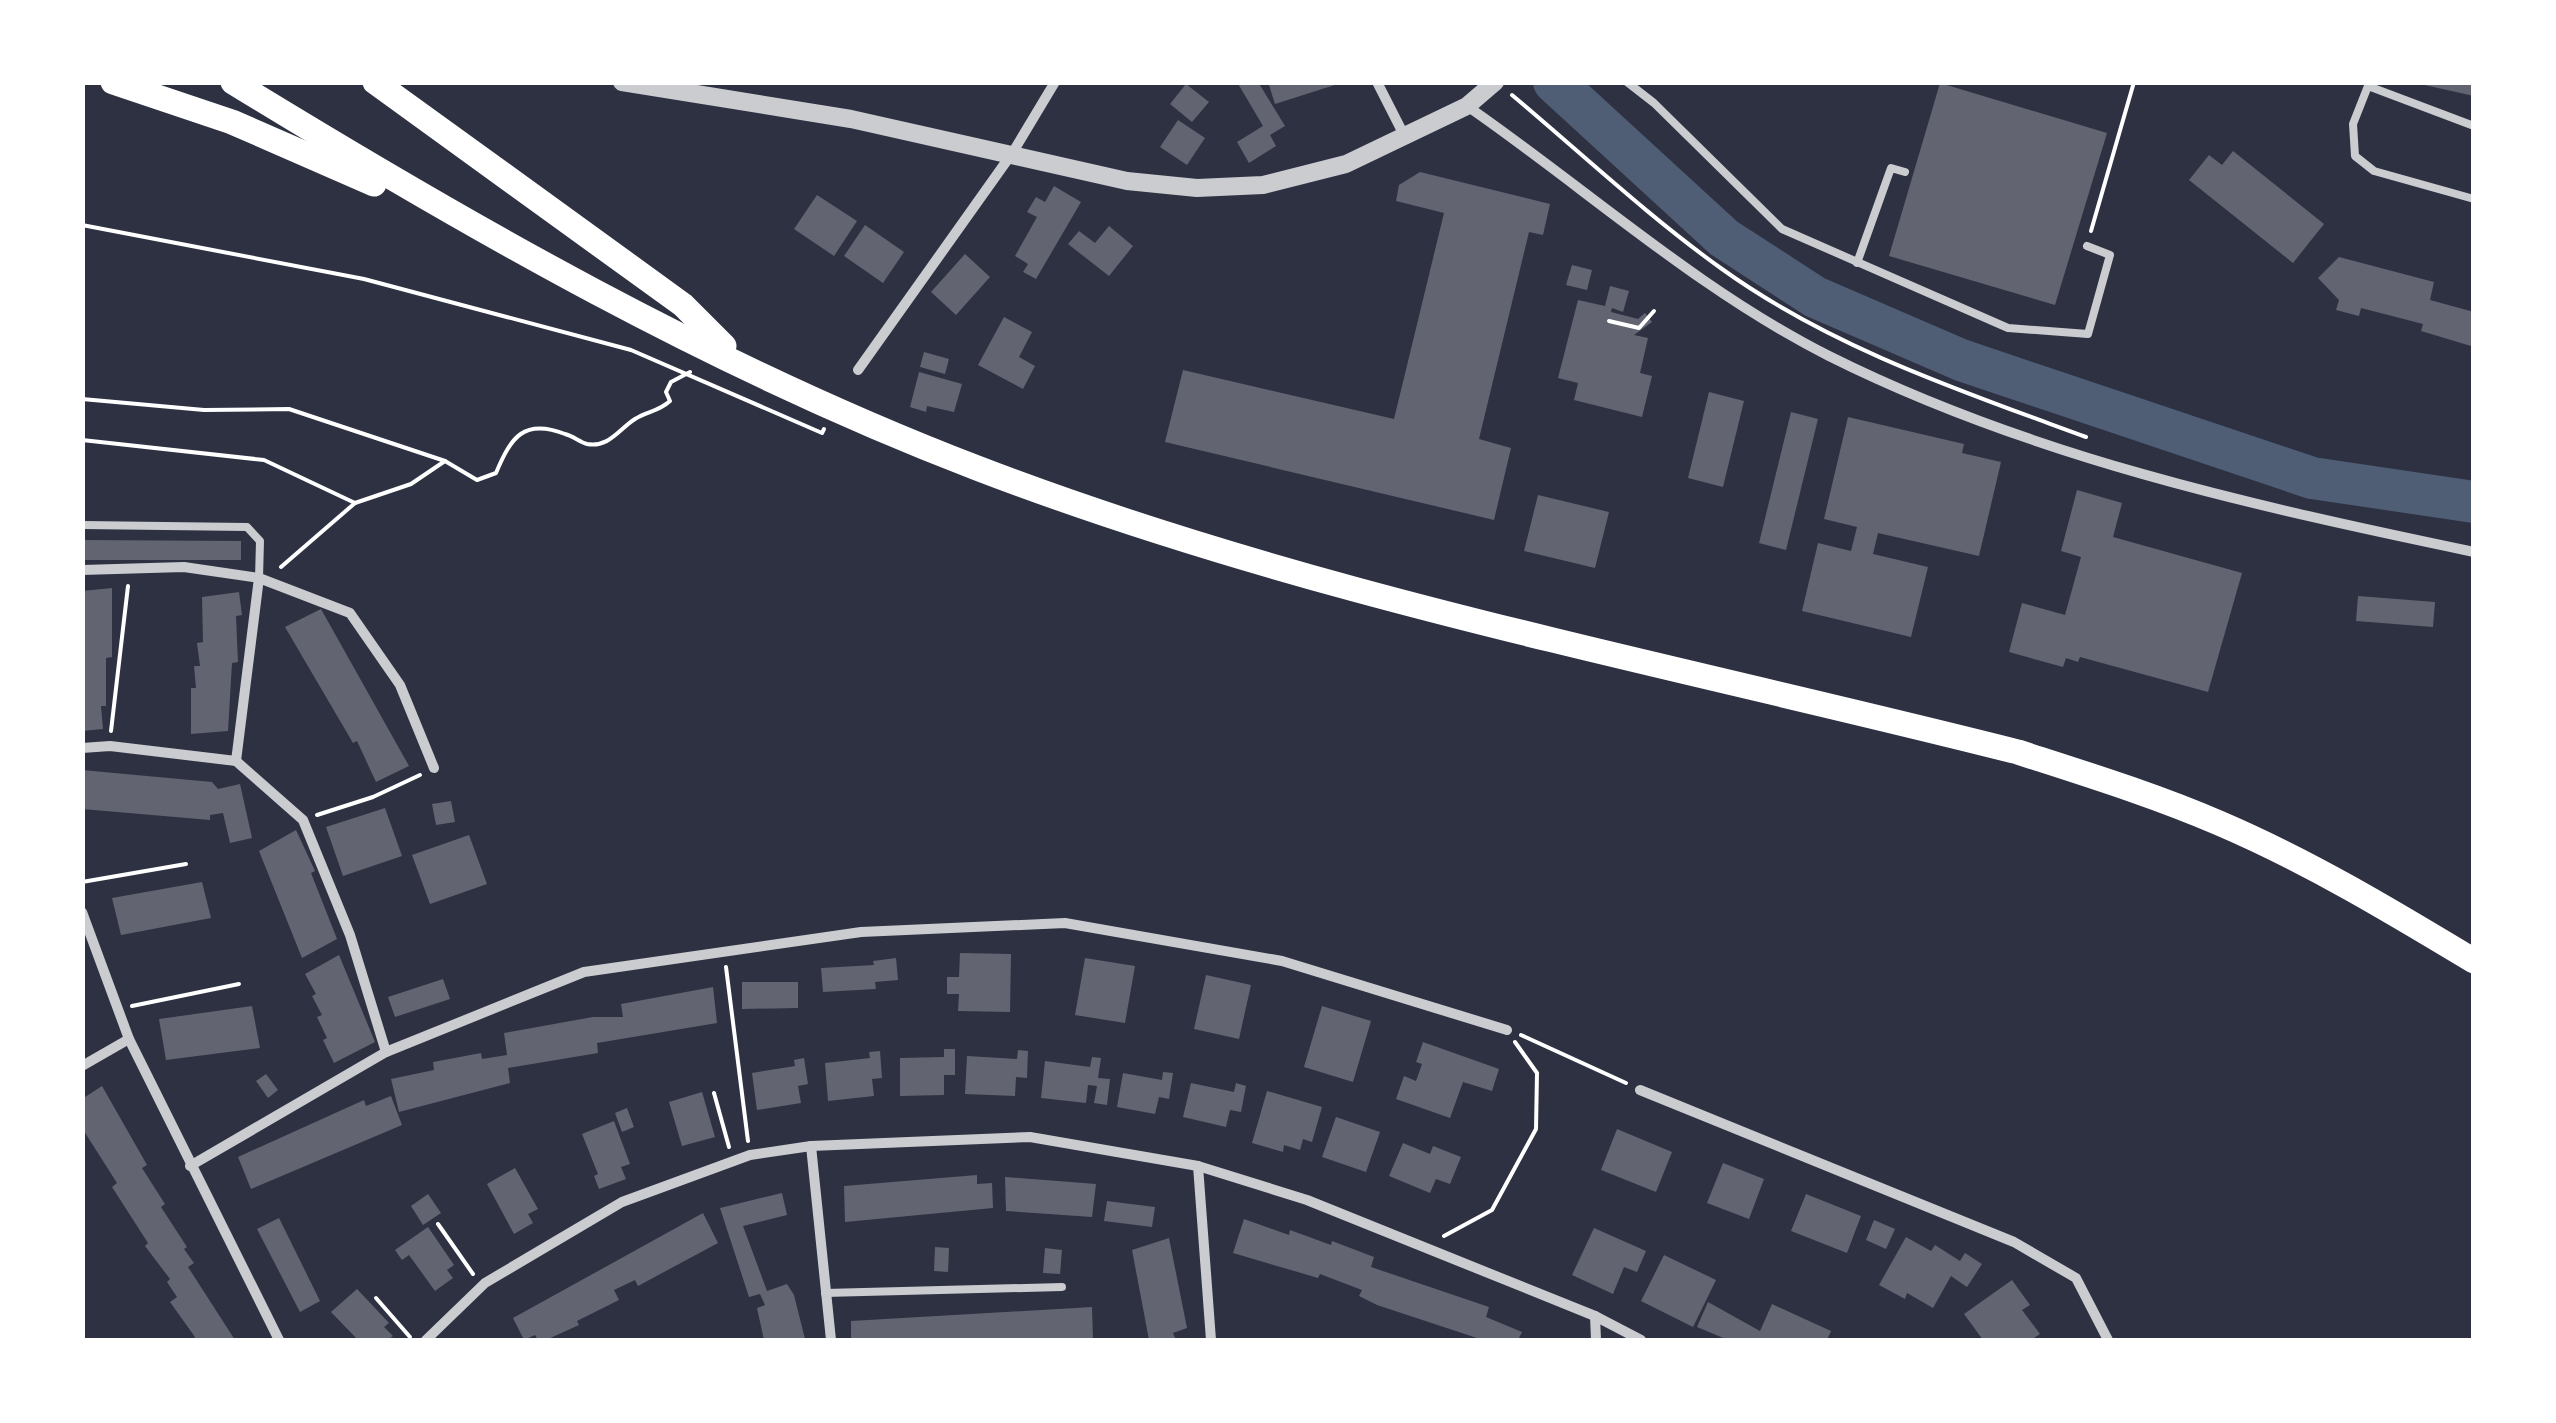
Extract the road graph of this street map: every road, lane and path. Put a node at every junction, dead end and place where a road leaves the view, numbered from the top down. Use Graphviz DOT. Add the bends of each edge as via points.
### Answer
graph roads {
  1 [pos="113,82"];
  2 [pos="234,82"];
  3 [pos="375,82"];
  4 [pos="622,82"];
  5 [pos="1054,82"];
  6 [pos="1377,82"];
  7 [pos="1495,82"];
  8 [pos="1627,82"];
  9 [pos="2134,82"];
  10 [pos="1511,95"];
  11 [pos="1468,106"];
  12 [pos="2474,126"];
  13 [pos="1406,139"];
  14 [pos="1013,152"];
  15 [pos="1905,172"];
  16 [pos="2474,199"];
  17 [pos="82,225"];
  18 [pos="480,230"];
  19 [pos="2087,246"];
  20 [pos="1858,262"];
  21 [pos="1654,311"];
  22 [pos="1609,321"];
  23 [pos="742,364"];
  24 [pos="858,370"];
  25 [pos="82,399"];
  26 [pos="82,440"];
  27 [pos="2100,442"];
  28 [pos="444,461"];
  29 [pos="356,503"];
  30 [pos="82,526"];
  31 [pos="2474,552"];
  32 [pos="82,570"];
  33 [pos="264,579"];
  34 [pos="128,588"];
  35 [pos="110,746"];
  36 [pos="82,748"];
  37 [pos="236,761"];
  38 [pos="434,768"];
  39 [pos="303,820"];
  40 [pos="186,864"];
  41 [pos="82,882"];
  42 [pos="82,912"];
  43 [pos="2474,961"];
  44 [pos="726,968"];
  45 [pos="239,984"];
  46 [pos="117,1009"];
  47 [pos="1507,1030"];
  48 [pos="129,1040"];
  49 [pos="386,1052"];
  50 [pos="82,1066"];
  51 [pos="1640,1090"];
  52 [pos="714,1093"];
  53 [pos="811,1146"];
  54 [pos="750,1155"];
  55 [pos="731,1162"];
  56 [pos="190,1166"];
  57 [pos="1198,1166"];
  58 [pos="438,1224"];
  59 [pos="1427,1246"];
  60 [pos="482,1286"];
  61 [pos="1062,1287"];
  62 [pos="825,1293"];
  63 [pos="376,1298"];
  64 [pos="1595,1316"];
  65 [pos="278,1340"];
  66 [pos="414,1340"];
  67 [pos="426,1340"];
  68 [pos="831,1340"];
  69 [pos="1211,1340"];
  70 [pos="1596,1340"];
  71 [pos="1641,1340"];
  72 [pos="2108,1340"];
  1 -- 18 [label="highway" via="232,122"];
  2 -- 18 [label="highway"];
  3 -- 23 [label="highway" via="682,305"];
  4 -- 14 [label="street"];
  5 -- 14 [label="street"];
  6 -- 13 [label="street"];
  7 -- 11 [label="street"];
  8 -- 20 [label="lane" via="1782,229"];
  9 -- 19 [label="path"];
  10 -- 27 [label="path" via="1722,270 1817,327 1917,375"];
  11 -- 13 [label="street"];
  11 -- 31 [label="street" via="1702,279 1826,354 1956,414 2068,452 2310,517"];
  12 -- 16 [label="lane" via="2368,86 2352,124 2355,156 2374,171"];
  13 -- 14 [label="street" via="1346,164 1263,185 1197,188 1127,181"];
  14 -- 24 [label="street"];
  15 -- 20 [label="lane" via="1891,168"];
  17 -- 28 [label="path" via="364,279 690,372 671,382 670,401 660,411 634,419 601,444 540,426 510,440 496,473 477,480"];
  18 -- 23 [label="highway"];
  19 -- 20 [label="lane" via="2110,255 2088,334 2008,328"];
  21 -- 22 [label="path" via="1640,328"];
  23 -- 43 [label="highway" via="977,468 1140,523 1328,580 2018,752 2220,824 2349,886"];
  25 -- 28 [label="path" via="204,410 289,409"];
  26 -- 29 [label="path" via="264,460"];
  28 -- 29 [label="path" via="412,484"];
  29 -- 33 [label="path"];
  30 -- 33 [label="lane" via="248,528 260,541"];
  32 -- 33 [label="street" via="184,567"];
  33 -- 37 [label="street"];
  33 -- 38 [label="street" via="350,613 400,686"];
  34 -- 35 [label="path"];
  35 -- 36 [label="street"];
  35 -- 37 [label="street"];
  37 -- 39 [label="street"];
  38 -- 39 [label="path"];
  39 -- 49 [label="street" via="350,935"];
  40 -- 41 [label="path"];
  42 -- 46 [label="street"];
  44 -- 54 [label="path"];
  45 -- 46 [label="path"];
  46 -- 48 [label="street"];
  47 -- 49 [label="street" via="1282,961 1179,940 1065,922 954,924 584,972"];
  47 -- 51 [label="path"];
  47 -- 59 [label="path" via="1537,1072 1536,1129 1492,1210"];
  48 -- 50 [label="street"];
  48 -- 56 [label="street"];
  49 -- 56 [label="street"];
  51 -- 72 [label="street" via="2014,1242 2076,1278"];
  52 -- 55 [label="path"];
  53 -- 54 [label="street"];
  53 -- 57 [label="street" via="1030,1137"];
  53 -- 62 [label="street"];
  54 -- 55 [label="street"];
  55 -- 60 [label="street" via="622,1202"];
  56 -- 65 [label="street"];
  57 -- 59 [label="street"];
  57 -- 69 [label="street"];
  58 -- 60 [label="path"];
  59 -- 64 [label="street"];
  60 -- 67 [label="street"];
  61 -- 62 [label="lane"];
  62 -- 68 [label="street"];
  63 -- 66 [label="path"];
  64 -- 70 [label="street"];
  64 -- 71 [label="street"];
}
